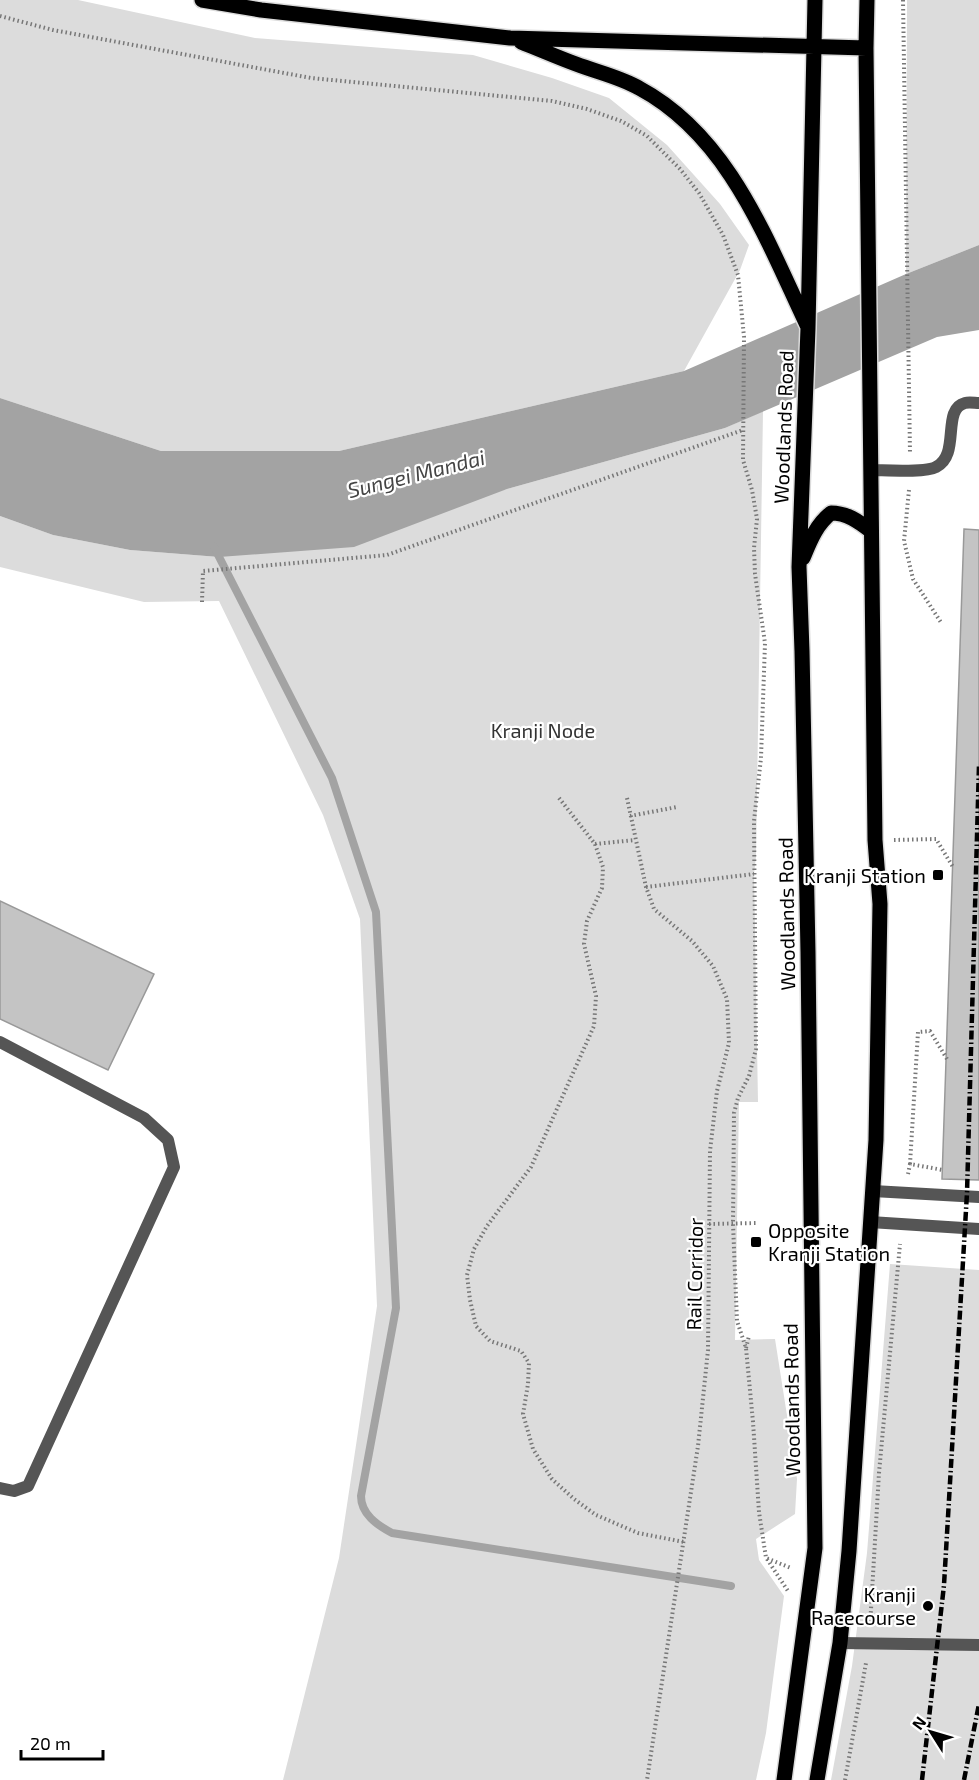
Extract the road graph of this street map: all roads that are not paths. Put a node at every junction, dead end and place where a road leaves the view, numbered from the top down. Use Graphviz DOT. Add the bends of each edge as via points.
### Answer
graph roads {
  1 [pos="202,0"];
  2 [pos="814,0"];
  3 [pos="867,0"];
  4 [pos="510,38"];
  5 [pos="815,46"];
  6 [pos="866,48"];
  7 [pos="808,328"];
  8 [pos="979,403"];
  9 [pos="870,470"];
  10 [pos="871,531"];
  11 [pos="799,567"];
  12 [pos="0,1041"];
  13 [pos="873,1191"];
  14 [pos="979,1197"];
  15 [pos="870,1222"];
  16 [pos="979,1229"];
  17 [pos="0,1488"];
  18 [pos="840,1643"];
  19 [pos="979,1645"];
  20 [pos="784,1780"];
  21 [pos="817,1780"];
  1 -- 4 [label="main road"];
  2 -- 5 [label="main road, Woodlands Road"];
  3 -- 6 [label="main road"];
  4 -- 5 [label="main road"];
  4 -- 7 [label="main road" via="639,88 670,108 702,137 752,210"];
  5 -- 6 [label="main road"];
  5 -- 7 [label="main road, Woodlands Road"];
  6 -- 9 [label="main road"];
  7 -- 11 [label="main road, Woodlands Road"];
  8 -- 9 [label="street" via="957,407 952,417 951,446 935,468"];
  9 -- 10 [label="main road"];
  10 -- 11 [label="main road" via="850,516 831,513 815,531"];
  10 -- 13 [label="main road" via="875,840 880,904"];
  11 -- 20 [label="main road, Woodlands Road" via="815,1548"];
  12 -- 17 [label="street" via="144,1118 168,1140 174,1167 28,1486 14,1491"];
  13 -- 14 [label="street"];
  13 -- 15 [label="main road"];
  15 -- 16 [label="street"];
  15 -- 18 [label="main road"];
  18 -- 19 [label="street"];
  18 -- 21 [label="main road"];
}
